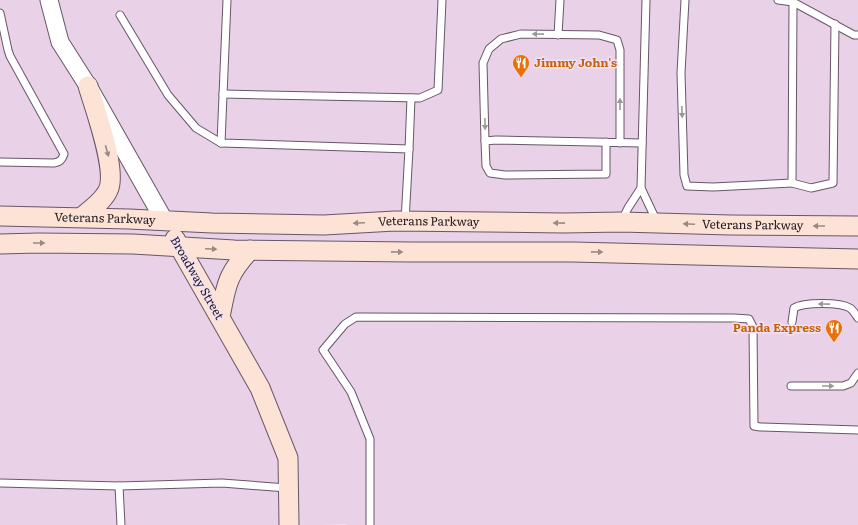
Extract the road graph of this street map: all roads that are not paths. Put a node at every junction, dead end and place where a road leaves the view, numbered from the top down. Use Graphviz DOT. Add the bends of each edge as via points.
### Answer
graph roads {
  1 [pos="48,0"];
  2 [pos="227,0"];
  3 [pos="442,0"];
  4 [pos="560,0"];
  5 [pos="646,0"];
  6 [pos="686,0"];
  7 [pos="778,0"];
  8 [pos="793,2"];
  9 [pos="0,12"];
  10 [pos="120,15"];
  11 [pos="835,24"];
  12 [pos="558,35"];
  13 [pos="858,35"];
  14 [pos="88,86"];
  15 [pos="223,94"];
  16 [pos="411,98"];
  17 [pos="485,141"];
  18 [pos="606,142"];
  19 [pos="221,143"];
  20 [pos="620,143"];
  21 [pos="642,143"];
  22 [pos="409,149"];
  23 [pos="0,162"];
  24 [pos="792,183"];
  25 [pos="641,188"];
  26 [pos="0,216"];
  27 [pos="82,218"];
  28 [pos="164,220"];
  29 [pos="405,222"];
  30 [pos="621,222"];
  31 [pos="657,223"];
  32 [pos="858,226"];
  33 [pos="0,244"];
  34 [pos="180,247"];
  35 [pos="250,250"];
  36 [pos="858,259"];
  37 [pos="220,317"];
  38 [pos="858,318"];
  39 [pos="792,322"];
  40 [pos="858,373"];
  41 [pos="791,386"];
  42 [pos="858,430"];
  43 [pos="0,483"];
  44 [pos="119,486"];
  45 [pos="289,488"];
  46 [pos="121,525"];
  47 [pos="289,525"];
  48 [pos="370,525"];
  1 -- 14 [label="street, Broadway Street" via="60,42"];
  2 -- 15 [label="lane"];
  3 -- 16 [label="lane" via="438,90 420,98"];
  4 -- 12 [label="lane"];
  5 -- 21 [label="lane"];
  6 -- 24 [label="lane, one-way" via="681,73 684,175 687,186 713,188"];
  7 -- 8 [label="lane"];
  8 -- 11 [label="lane"];
  8 -- 24 [label="lane"];
  9 -- 23 [label="lane" via="10,56 64,154 60,162 54,163"];
  10 -- 19 [label="lane" via="168,95 196,128"];
  11 -- 13 [label="lane"];
  11 -- 24 [label="lane" via="833,183 811,188"];
  12 -- 17 [label="lane, one-way" via="521,34 501,39 489,49 483,63"];
  20 -- 12 [label="lane, one-way" via="620,50 617,40 599,35"];
  14 -- 27 [label="main road, one-way" via="107,152 111,180 109,189 102,199"];
  14 -- 28 [label="street, Broadway Street"];
  15 -- 16 [label="lane"];
  15 -- 19 [label="lane"];
  16 -- 22 [label="lane"];
  17 -- 18 [label="lane"];
  17 -- 18 [label="lane" via="486,166 490,173 505,175 606,174"];
  18 -- 20 [label="lane"];
  19 -- 22 [label="lane"];
  20 -- 21 [label="lane"];
  21 -- 25 [label="lane"];
  22 -- 29 [label="lane"];
  25 -- 30 [label="lane"];
  25 -- 31 [label="lane"];
  26 -- 27 [label="main road, Veterans Parkway"];
  27 -- 28 [label="main road, Veterans Parkway"];
  29 -- 28 [label="main road, Veterans Parkway, one-way" via="324,225"];
  28 -- 34 [label="main road, Broadway Street"];
  30 -- 29 [label="main road, Veterans Parkway, one-way"];
  30 -- 31 [label="main road, Veterans Parkway"];
  32 -- 31 [label="main road, Veterans Parkway, one-way"];
  33 -- 34 [label="main road, Veterans Parkway, one-way"];
  34 -- 35 [label="main road, Veterans Parkway, one-way"];
  34 -- 37 [label="main road, Broadway Street"];
  35 -- 36 [label="main road, Veterans Parkway, one-way" via="573,252"];
  35 -- 37 [label="main road" via="239,261 230,276"];
  37 -- 45 [label="main road, Broadway Street" via="260,388 288,458"];
  38 -- 39 [label="lane, one-way" via="851,308 843,305 803,304 794,308"];
  41 -- 40 [label="lane, one-way" via="843,386 852,383"];
  42 -- 48 [label="lane" via="754,426 753,327 749,319 356,317 345,324 323,350 351,392 370,439"];
  43 -- 44 [label="lane"];
  44 -- 45 [label="lane" via="222,483"];
  44 -- 46 [label="lane"];
  45 -- 47 [label="main road, Broadway Street"];
}
